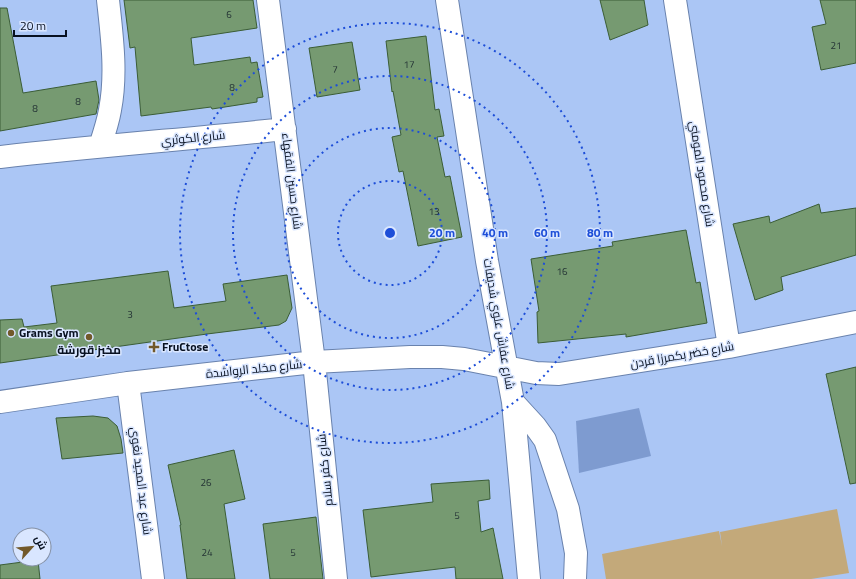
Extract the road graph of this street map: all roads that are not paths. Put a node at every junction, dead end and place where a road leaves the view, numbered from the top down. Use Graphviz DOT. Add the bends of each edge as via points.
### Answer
graph roads {
  1 [pos="108,0"];
  2 [pos="268,0"];
  3 [pos="447,0"];
  4 [pos="675,0"];
  5 [pos="285,129"];
  6 [pos="100,146"];
  7 [pos="0,157"];
  8 [pos="856,322"];
  9 [pos="729,347"];
  10 [pos="314,362"];
  11 [pos="508,369"];
  12 [pos="128,383"];
  13 [pos="0,402"];
  14 [pos="513,402"];
  15 [pos="153,579"];
  16 [pos="336,579"];
  17 [pos="529,579"];
  18 [pos="575,579"];
  1 -- 6 [label="street" via="114,63 113,90"];
  2 -- 5 [label="street, شارع حسين الفقهاء"];
  3 -- 11 [label="street, شارع عفاش علوي شديفات" via="487,261"];
  4 -- 9 [label="street, شارع محمود المومني"];
  5 -- 6 [label="street, شارع الكوثري"];
  5 -- 10 [label="street, شارع حسين الفقهاء"];
  6 -- 7 [label="street, شارع الكوثري"];
  8 -- 9 [label="street, شارع خضر بكمرزا قردن"];
  9 -- 11 [label="street, شارع خضر بكمرزا قردن" via="559,374"];
  10 -- 11 [label="street, شارع مخلد الرواشدة" via="442,357"];
  10 -- 12 [label="street, شارع مخلد الرواشدة"];
  10 -- 16 [label="street, شارع كفر سلام"];
  11 -- 14 [label="street, شارع عفاش علوي شديفات"];
  12 -- 13 [label="street, شارع مخلد الرواشدة"];
  12 -- 15 [label="street, شارع عبد المجيد نغوي"];
  14 -- 17 [label="street, شارع عفاش علوي شديفات"];
  14 -- 18 [label="street" via="544,440 568,508 576,553"];
}
